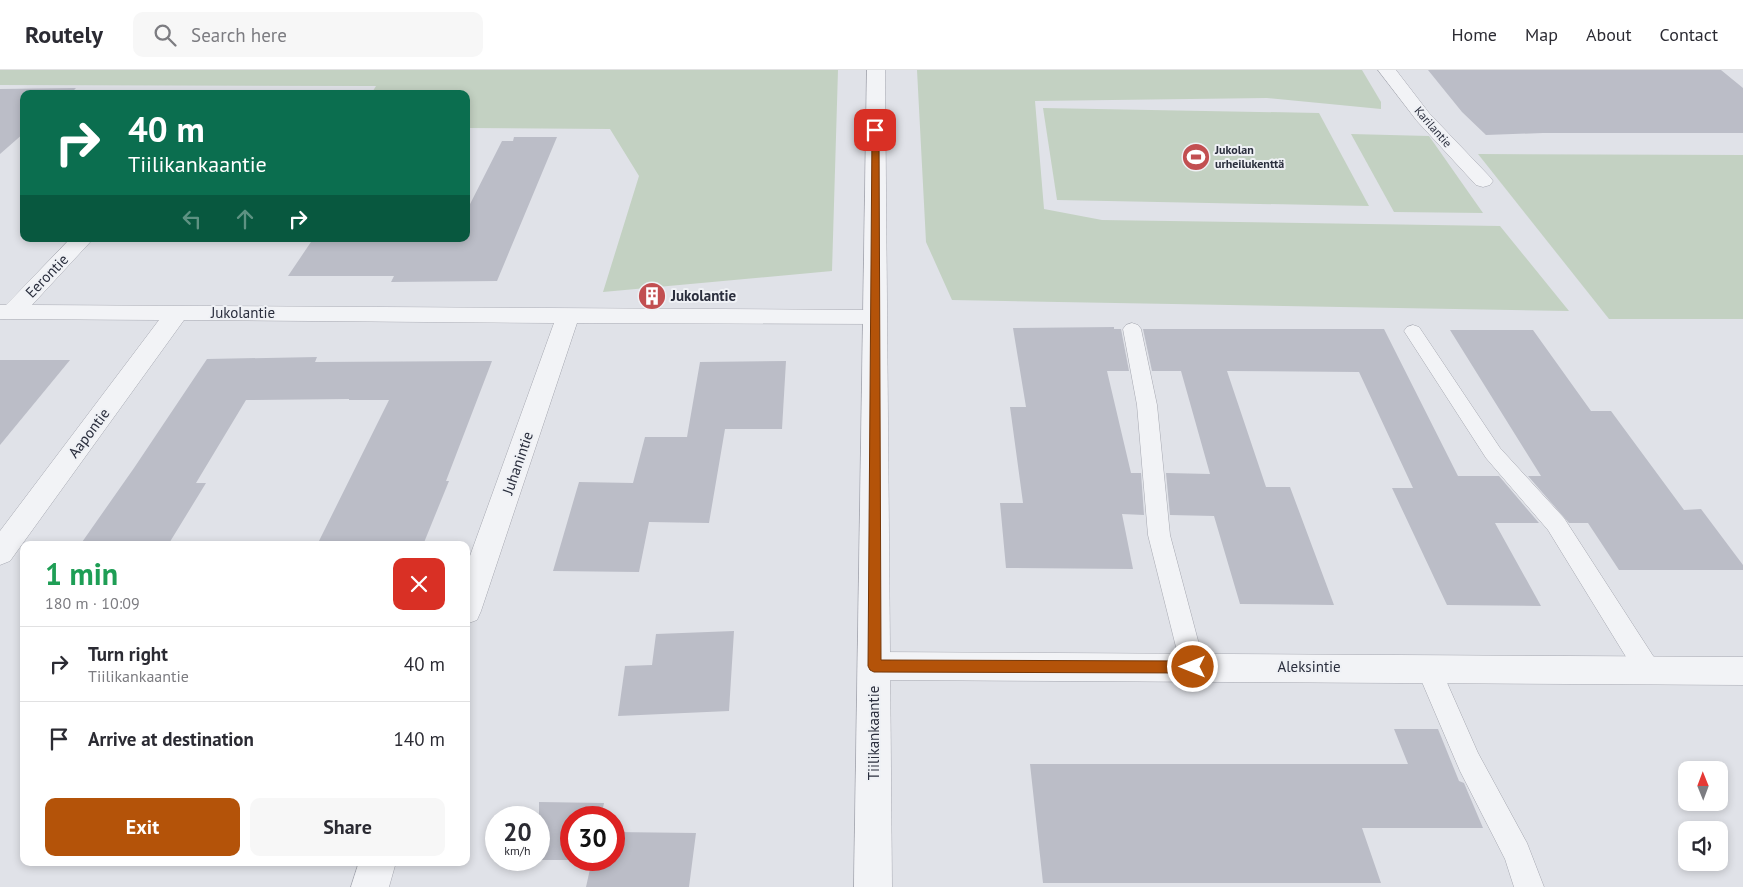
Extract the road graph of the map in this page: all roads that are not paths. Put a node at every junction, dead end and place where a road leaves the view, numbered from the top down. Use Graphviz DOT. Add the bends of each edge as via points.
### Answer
graph roads {
  1 [pos="876,70"];
  2 [pos="1387,70"];
  3 [pos="1483,181"];
  4 [pos="79,242"];
  5 [pos="6,312"];
  6 [pos="177,313"];
  7 [pos="568,315"];
  8 [pos="875,317"];
  9 [pos="1132,329"];
  10 [pos="1413,331"];
  11 [pos="0,553"];
  12 [pos="470,599"];
  13 [pos="874,666"];
  14 [pos="1193,667"];
  15 [pos="1428,668"];
  16 [pos="1648,670"];
  17 [pos="1743,671"];
  18 [pos="377,866"];
  19 [pos="370,887"];
  20 [pos="873,887"];
  21 [pos="1529,887"];
  1 -- 8 [label="street, Tiilikankaantie"];
  2 -- 3 [label="street, Karilantie" via="1423,117"];
  4 -- 5 [label="street, Eerontie"];
  5 -- 6 [label="street, Jukolantie"];
  6 -- 7 [label="street, Jukolantie"];
  6 -- 11 [label="street, Aapontie"];
  7 -- 8 [label="street, Jukolantie"];
  7 -- 12 [label="street, Juhanintie"];
  8 -- 13 [label="street, Tiilikankaantie"];
  9 -- 14 [label="lane" via="1147,405 1159,534"];
  10 -- 16 [label="lane" via="1493,453 1556,524"];
  13 -- 14 [label="street, Aleksintie"];
  13 -- 20 [label="street, Tiilikankaantie"];
  14 -- 15 [label="street, Aleksintie"];
  15 -- 16 [label="street, Aleksintie"];
  15 -- 21 [label="lane" via="1469,762 1517,853"];
  16 -- 17 [label="street, Aleksintie"];
  18 -- 19 [label="street"];
}
